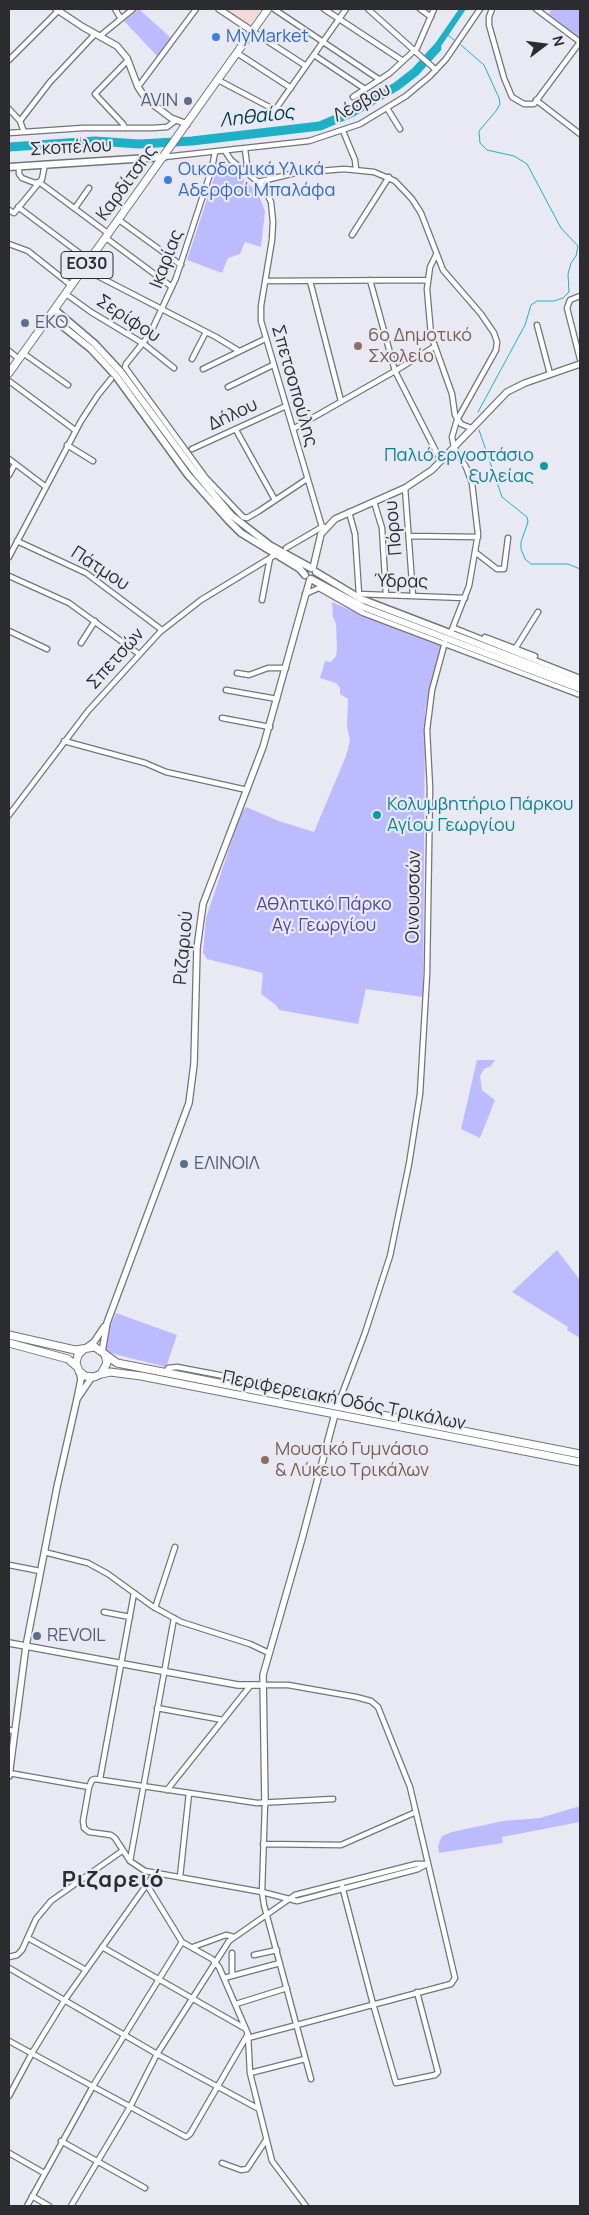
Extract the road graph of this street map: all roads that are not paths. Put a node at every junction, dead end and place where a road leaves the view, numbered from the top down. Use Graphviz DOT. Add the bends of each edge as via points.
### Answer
graph roads {
  1 [pos="115,9"];
  2 [pos="133,9"];
  3 [pos="196,9"];
  4 [pos="219,9"];
  5 [pos="268,9"];
  6 [pos="274,9"];
  7 [pos="324,9"];
  8 [pos="346,9"];
  9 [pos="368,9"];
  10 [pos="420,9"];
  11 [pos="434,9"];
  12 [pos="480,9"];
  13 [pos="492,9"];
  14 [pos="536,9"];
  15 [pos="547,9"];
  16 [pos="57,10"];
  17 [pos="544,14"];
  18 [pos="431,17"];
  19 [pos="339,18"];
  20 [pos="121,19"];
  21 [pos="252,31"];
  22 [pos="98,35"];
  23 [pos="323,41"];
  24 [pos="580,42"];
  25 [pos="415,50"];
  26 [pos="237,53"];
  27 [pos="314,55"];
  28 [pos="9,60"];
  29 [pos="128,60"];
  30 [pos="403,61"];
  31 [pos="306,66"];
  32 [pos="436,70"];
  33 [pos="218,80"];
  34 [pos="380,80"];
  35 [pos="138,87"];
  36 [pos="291,88"];
  37 [pos="365,89"];
  38 [pos="353,97"];
  39 [pos="536,100"];
  40 [pos="387,108"];
  41 [pos="9,109"];
  42 [pos="20,121"];
  43 [pos="175,121"];
  44 [pos="188,124"];
  45 [pos="125,128"];
  46 [pos="400,129"];
  47 [pos="342,131"];
  48 [pos="24,132"];
  49 [pos="9,133"];
  50 [pos="580,134"];
  51 [pos="245,149"];
  52 [pos="224,151"];
  53 [pos="215,152"];
  54 [pos="166,155"];
  55 [pos="45,164"];
  56 [pos="19,166"];
  57 [pos="9,167"];
  58 [pos="356,170"];
  59 [pos="248,173"];
  60 [pos="389,177"];
  61 [pos="39,182"];
  62 [pos="258,182"];
  63 [pos="89,188"];
  64 [pos="18,207"];
  65 [pos="75,208"];
  66 [pos="9,210"];
  67 [pos="119,220"];
  68 [pos="352,235"];
  69 [pos="108,236"];
  70 [pos="9,244"];
  71 [pos="436,255"];
  72 [pos="90,261"];
  73 [pos="181,265"];
  74 [pos="84,269"];
  75 [pos="370,280"];
  76 [pos="428,280"];
  77 [pos="266,281"];
  78 [pos="310,281"];
  79 [pos="72,286"];
  80 [pos="172,287"];
  81 [pos="66,294"];
  82 [pos="580,296"];
  83 [pos="162,310"];
  84 [pos="53,313"];
  85 [pos="536,325"];
  86 [pos="206,332"];
  87 [pos="265,339"];
  88 [pos="144,344"];
  89 [pos="434,347"];
  90 [pos="9,351"];
  91 [pos="239,352"];
  92 [pos="21,356"];
  93 [pos="192,359"];
  94 [pos="580,359"];
  95 [pos="580,364"];
  96 [pos="273,365"];
  97 [pos="174,368"];
  98 [pos="203,369"];
  99 [pos="395,371"];
  100 [pos="9,373"];
  101 [pos="550,374"];
  102 [pos="111,379"];
  103 [pos="9,381"];
  104 [pos="68,385"];
  105 [pos="228,388"];
  106 [pos="342,401"];
  107 [pos="286,406"];
  108 [pos="458,420"];
  109 [pos="471,428"];
  110 [pos="292,429"];
  111 [pos="75,430"];
  112 [pos="236,430"];
  113 [pos="67,445"];
  114 [pos="454,448"];
  115 [pos="192,449"];
  116 [pos="9,459"];
  117 [pos="441,461"];
  118 [pos="93,462"];
  119 [pos="15,464"];
  120 [pos="9,475"];
  121 [pos="307,479"];
  122 [pos="46,487"];
  123 [pos="405,488"];
  124 [pos="275,500"];
  125 [pos="374,502"];
  126 [pos="349,512"];
  127 [pos="324,527"];
  128 [pos="409,536"];
  129 [pos="478,537"];
  130 [pos="508,538"];
  131 [pos="17,541"];
  132 [pos="286,548"];
  133 [pos="476,552"];
  134 [pos="272,556"];
  135 [pos="9,557"];
  136 [pos="313,569"];
  137 [pos="9,576"];
  138 [pos="309,577"];
  139 [pos="305,594"];
  140 [pos="386,595"];
  141 [pos="413,596"];
  142 [pos="465,598"];
  143 [pos="262,600"];
  144 [pos="538,612"];
  145 [pos="95,621"];
  146 [pos="453,629"];
  147 [pos="162,630"];
  148 [pos="9,631"];
  149 [pos="445,642"];
  150 [pos="81,643"];
  151 [pos="48,649"];
  152 [pos="515,649"];
  153 [pos="139,654"];
  154 [pos="535,656"];
  155 [pos="286,668"];
  156 [pos="237,673"];
  157 [pos="580,678"];
  158 [pos="580,683"];
  159 [pos="226,690"];
  160 [pos="580,690"];
  161 [pos="580,695"];
  162 [pos="277,699"];
  163 [pos="222,718"];
  164 [pos="270,727"];
  165 [pos="64,740"];
  166 [pos="247,790"];
  167 [pos="9,815"];
  168 [pos="107,1323"];
  169 [pos="9,1335"];
  170 [pos="9,1343"];
  171 [pos="85,1348"];
  172 [pos="104,1353"];
  173 [pos="78,1369"];
  174 [pos="166,1372"];
  175 [pos="102,1374"];
  176 [pos="92,1378"];
  177 [pos="340,1398"];
  178 [pos="77,1400"];
  179 [pos="336,1410"];
  180 [pos="580,1454"];
  181 [pos="580,1462"];
  182 [pos="175,1546"];
  183 [pos="44,1552"];
  184 [pos="9,1565"];
  185 [pos="40,1571"];
  186 [pos="134,1593"];
  187 [pos="156,1608"];
  188 [pos="104,1612"];
  189 [pos="130,1616"];
  190 [pos="174,1618"];
  191 [pos="9,1643"];
  192 [pos="26,1646"];
  193 [pos="269,1653"];
  194 [pos="121,1664"];
  195 [pos="164,1671"];
  196 [pos="262,1685"];
  197 [pos="250,1686"];
  198 [pos="157,1708"];
  199 [pos="223,1720"];
  200 [pos="11,1730"];
  201 [pos="9,1774"];
  202 [pos="100,1779"];
  203 [pos="89,1786"];
  204 [pos="143,1786"];
  205 [pos="167,1790"];
  206 [pos="189,1793"];
  207 [pos="333,1799"];
  208 [pos="265,1803"];
  209 [pos="416,1812"];
  210 [pos="263,1844"];
  211 [pos="122,1851"];
  212 [pos="130,1861"];
  213 [pos="427,1864"];
  214 [pos="154,1873"];
  215 [pos="180,1877"];
  216 [pos="341,1883"];
  217 [pos="147,1885"];
  218 [pos="342,1888"];
  219 [pos="262,1892"];
  220 [pos="288,1899"];
  221 [pos="267,1914"];
  222 [pos="234,1937"];
  223 [pos="28,1938"];
  224 [pos="182,1942"];
  225 [pos="102,1947"];
  226 [pos="193,1948"];
  227 [pos="277,1950"];
  228 [pos="232,1954"];
  229 [pos="254,1955"];
  230 [pos="9,1957"];
  231 [pos="215,1961"];
  232 [pos="280,1963"];
  233 [pos="9,1968"];
  234 [pos="86,1970"];
  235 [pos="232,1976"];
  236 [pos="224,1978"];
  237 [pos="158,1980"];
  238 [pos="286,1988"];
  239 [pos="418,1992"];
  240 [pos="192,1999"];
  241 [pos="64,2001"];
  242 [pos="236,2004"];
  243 [pos="373,2004"];
  244 [pos="297,2026"];
  245 [pos="247,2034"];
  246 [pos="123,2035"];
  247 [pos="9,2041"];
  248 [pos="32,2053"];
  249 [pos="156,2054"];
  250 [pos="305,2059"];
  251 [pos="250,2073"];
  252 [pos="310,2080"];
  253 [pos="93,2086"];
  254 [pos="216,2087"];
  255 [pos="9,2096"];
  256 [pos="130,2107"];
  257 [pos="259,2109"];
  258 [pos="266,2140"];
  259 [pos="61,2141"];
  260 [pos="9,2153"];
  261 [pos="98,2161"];
  262 [pos="222,2163"];
  263 [pos="44,2173"];
  264 [pos="145,2188"];
  265 [pos="32,2196"];
  266 [pos="27,2206"];
  267 [pos="49,2206"];
  268 [pos="71,2206"];
  269 [pos="306,2206"];
  1 -- 20 [label="street"];
  2 -- 20 [label="street"];
  3 -- 35 [label="street"];
  4 -- 21 [label="street"];
  5 -- 21 [label="main road, Καρδίτσης / ΕΟ30"];
  6 -- 23 [label="street"];
  7 -- 19 [label="street"];
  8 -- 19 [label="street"];
  9 -- 25 [label="street"];
  10 -- 18 [label="street"];
  11 -- 18 [label="street"];
  12 -- 32 [label="street, Λέσβου"];
  13 -- 39 [label="street" via="489,25 511,95 526,105"];
  14 -- 17 [label="street"];
  15 -- 17 [label="street"];
  16 -- 22 [label="street"];
  16 -- 28 [label="street"];
  17 -- 24 [label="street"];
  18 -- 25 [label="street"];
  19 -- 23 [label="street"];
  19 -- 30 [label="street"];
  20 -- 22 [label="street"];
  21 -- 26 [label="main road, Καρδίτσης / ΕΟ30"];
  21 -- 31 [label="street"];
  22 -- 29 [label="street" via="117,46"];
  22 -- 42 [label="street" via="50,82"];
  23 -- 27 [label="street"];
  23 -- 34 [label="street"];
  24 -- 39 [label="street"];
  25 -- 30 [label="street"];
  25 -- 32 [label="street"];
  26 -- 33 [label="main road, Καρδίτσης / ΕΟ30"];
  26 -- 36 [label="street"];
  27 -- 31 [label="street"];
  27 -- 37 [label="street"];
  29 -- 35 [label="street"];
  29 -- 45 [label="street" via="95,94"];
  30 -- 34 [label="street"];
  31 -- 36 [label="street"];
  32 -- 40 [label="street, Λέσβου"];
  33 -- 36 [label="street" via="275,110"];
  33 -- 44 [label="main road, Καρδίτσης / ΕΟ30"];
  34 -- 37 [label="street"];
  35 -- 43 [label="street" via="149,102"];
  37 -- 38 [label="street"];
  39 -- 50 [label="street"];
  40 -- 46 [label="street"];
  40 -- 47 [label="street, Λέσβου"];
  41 -- 42 [label="street"];
  42 -- 48 [label="street"];
  43 -- 44 [label="street"];
  43 -- 45 [label="street" via="163,127"];
  44 -- 54 [label="main road, Καρδίτσης / ΕΟ30"];
  45 -- 48 [label="street"];
  47 -- 51 [label="street, Λέσβου" via="315,140"];
  47 -- 58 [label="street"];
  48 -- 49 [label="street"];
  51 -- 52 [label="street, Λέσβου"];
  51 -- 59 [label="street"];
  52 -- 53 [label="street, Λέσβου"];
  52 -- 59 [label="street, Σπετσοπούλης"];
  53 -- 54 [label="street, Λέσβου"];
  53 -- 73 [label="street, Ικαρίας"];
  54 -- 55 [label="main road, Σκοπέλου"];
  54 -- 67 [label="main road, Καρδίτσης / ΕΟ30"];
  55 -- 56 [label="main road, Σκοπέλου"];
  55 -- 61 [label="street"];
  56 -- 57 [label="main road, Σκοπέλου"];
  56 -- 61 [label="street" via="22,178"];
  58 -- 60 [label="street"];
  58 -- 62 [label="street" via="304,172"];
  59 -- 62 [label="street, Σπετσοπούλης"];
  60 -- 68 [label="street"];
  60 -- 71 [label="street" via="415,204"];
  61 -- 64 [label="street"];
  61 -- 65 [label="street"];
  62 -- 77 [label="street, Σπετσοπούλης" via="269,196 273,216"];
  63 -- 65 [label="street"];
  64 -- 66 [label="street" via="13,213"];
  64 -- 72 [label="street"];
  65 -- 69 [label="street"];
  67 -- 69 [label="main road, Καρδίτσης / ΕΟ30"];
  67 -- 73 [label="street"];
  69 -- 72 [label="main road, Καρδίτσης / ΕΟ30"];
  69 -- 80 [label="street"];
  70 -- 79 [label="street" via="28,251"];
  71 -- 76 [label="street"];
  71 -- 108 [label="street" via="446,274 491,328 497,342 496,350"];
  72 -- 74 [label="main road, Καρδίτσης / ΕΟ30"];
  73 -- 80 [label="street, Ικαρίας"];
  74 -- 79 [label="main road, Καρδίτσης / ΕΟ30"];
  74 -- 83 [label="street"];
  75 -- 76 [label="street"];
  75 -- 78 [label="street"];
  75 -- 99 [label="street"];
  76 -- 89 [label="street" via="427,316"];
  77 -- 78 [label="street"];
  77 -- 87 [label="street, Σπετσοπούλης" via="261,316"];
  78 -- 106 [label="street"];
  79 -- 81 [label="main road, Καρδίτσης / ΕΟ30"];
  80 -- 83 [label="street, Ικαρίας"];
  81 -- 84 [label="main road, Καρδίτσης / ΕΟ30"];
  81 -- 88 [label="street, Σερίφου"];
  82 -- 94 [label="street" via="570,300 566,308"];
  83 -- 86 [label="street"];
  83 -- 88 [label="street, Ικαρίας"];
  84 -- 92 [label="main road, Καρδίτσης / ΕΟ30"];
  84 -- 134 [label="main road" via="116,376 188,476 215,507"];
  84 -- 136 [label="main road" via="95,344 121,372 195,472 231,514 266,543"];
  85 -- 101 [label="street"];
  86 -- 91 [label="street"];
  86 -- 93 [label="street"];
  87 -- 91 [label="street"];
  87 -- 96 [label="street, Σπετσοπούλης"];
  88 -- 97 [label="street, Σερίφου"];
  88 -- 124 [label="street, Ικαρίας" via="125,367 206,478 245,518"];
  89 -- 99 [label="street"];
  89 -- 108 [label="street"];
  90 -- 92 [label="street"];
  91 -- 98 [label="street"];
  92 -- 100 [label="main road, Καρδίτσης / ΕΟ30"];
  92 -- 104 [label="street"];
  95 -- 101 [label="street"];
  96 -- 105 [label="street"];
  96 -- 107 [label="street, Σπετσοπούλης"];
  99 -- 106 [label="street"];
  99 -- 117 [label="street"];
  101 -- 109 [label="street" via="507,392"];
  102 -- 111 [label="street"];
  103 -- 111 [label="street"];
  106 -- 110 [label="street"];
  107 -- 110 [label="street, Σπετσοπούλης"];
  107 -- 112 [label="street, Δήλου"];
  108 -- 109 [label="street"];
  108 -- 114 [label="street" via="452,437"];
  109 -- 114 [label="street"];
  110 -- 121 [label="street, Σπετσοπούλης"];
  111 -- 113 [label="street"];
  112 -- 115 [label="street, Δήλου"];
  112 -- 124 [label="street"];
  113 -- 118 [label="street"];
  113 -- 122 [label="street"];
  114 -- 117 [label="street"];
  114 -- 129 [label="street" via="472,484"];
  116 -- 119 [label="street"];
  117 -- 123 [label="street"];
  119 -- 120 [label="street"];
  119 -- 122 [label="street"];
  121 -- 124 [label="street"];
  121 -- 127 [label="street, Σπετσοπούλης"];
  122 -- 131 [label="street"];
  123 -- 125 [label="street"];
  123 -- 128 [label="street, Πόρου"];
  125 -- 126 [label="street"];
  125 -- 140 [label="street" via="382,528"];
  126 -- 127 [label="street"];
  126 -- 140 [label="street, Ύδρας" via="359,594"];
  127 -- 132 [label="street"];
  127 -- 136 [label="street"];
  128 -- 129 [label="street"];
  128 -- 141 [label="street, Πόρου"];
  129 -- 133 [label="street"];
  130 -- 133 [label="street" via="506,566 502,570"];
  131 -- 135 [label="street"];
  131 -- 147 [label="street, Πάτμου" via="78,568"];
  133 -- 142 [label="street"];
  134 -- 138 [label="main road" via="300,569"];
  134 -- 143 [label="street"];
  134 -- 147 [label="street, Σπετσών" via="201,600"];
  136 -- 138 [label="main road" via="315,577"];
  136 -- 138 [label="main road" via="306,570"];
  136 -- 146 [label="main road" via="358,598"];
  137 -- 145 [label="street" via="54,596"];
  138 -- 139 [label="street, Ριζαριού"];
  138 -- 160 [label="main road" via="363,607"];
  139 -- 149 [label="street" via="319,588 358,610"];
  139 -- 155 [label="street, Ριζαριού"];
  140 -- 141 [label="street, Ύδρας"];
  141 -- 142 [label="street, Ύδρας"];
  142 -- 146 [label="street"];
  144 -- 152 [label="street"];
  145 -- 150 [label="street"];
  145 -- 153 [label="street"];
  146 -- 152 [label="street"];
  146 -- 157 [label="street"];
  146 -- 158 [label="main road"];
  147 -- 153 [label="street, Σπετσών"];
  148 -- 151 [label="street"];
  149 -- 161 [label="street"];
  149 -- 177 [label="street, Οινουσσών" via="432,690 427,730 430,788 427,974 420,1094 390,1256"];
  152 -- 154 [label="street"];
  153 -- 165 [label="street, Σπετσών"];
  155 -- 156 [label="street" via="268,668 249,675"];
  155 -- 162 [label="street, Ριζαριού"];
  159 -- 162 [label="street"];
  162 -- 164 [label="street, Ριζαριού"];
  163 -- 164 [label="street"];
  164 -- 166 [label="street, Ριζαριού"];
  165 -- 166 [label="street" via="146,763 166,772"];
  165 -- 167 [label="street, Σπετσών"];
  166 -- 168 [label="street, Ριζαριού" via="207,892 201,916 195,977 194,1064 189,1102"];
  168 -- 171 [label="street, Ριζαριού" via="94,1342"];
  168 -- 172 [label="street, Ριζαριού"];
  169 -- 171 [label="main road" via="75,1350"];
  170 -- 173 [label="main road" via="68,1359"];
  171 -- 172 [label="main road" via="95,1347"];
  171 -- 173 [label="main road" via="78,1355"];
  172 -- 174 [label="main road, Περιφερειακή Οδός Τρικάλων" via="117,1363"];
  172 -- 175 [label="main road" via="107,1363"];
  173 -- 176 [label="main road"];
  173 -- 178 [label="street" via="81,1379"];
  174 -- 177 [label="street" via="168,1368 176,1367"];
  174 -- 179 [label="main road, Περιφερειακή Οδός Τρικάλων"];
  175 -- 176 [label="main road"];
  175 -- 179 [label="main road, Περιφερειακή Οδός Τρικάλων" via="141,1376"];
  176 -- 178 [label="street"];
  177 -- 179 [label="street, Οινουσσών"];
  178 -- 183 [label="street"];
  179 -- 180 [label="main road, Περιφερειακή Οδός Τρικάλων"];
  179 -- 181 [label="main road, Περιφερειακή Οδός Τρικάλων"];
  179 -- 193 [label="street"];
  182 -- 187 [label="street"];
  183 -- 185 [label="street"];
  183 -- 186 [label="street" via="88,1563"];
  184 -- 185 [label="street"];
  185 -- 192 [label="street"];
  186 -- 187 [label="street"];
  186 -- 189 [label="street"];
  187 -- 190 [label="street"];
  188 -- 189 [label="street"];
  189 -- 194 [label="street"];
  190 -- 193 [label="street"];
  190 -- 195 [label="street"];
  191 -- 192 [label="street"];
  192 -- 194 [label="street"];
  192 -- 200 [label="street"];
  193 -- 196 [label="street"];
  194 -- 195 [label="street"];
  194 -- 202 [label="street"];
  195 -- 197 [label="street"];
  195 -- 198 [label="street"];
  196 -- 197 [label="street"];
  196 -- 208 [label="street"];
  196 -- 209 [label="street" via="308,1688 374,1703 410,1787"];
  197 -- 199 [label="street"];
  198 -- 199 [label="street"];
  198 -- 204 [label="street"];
  199 -- 205 [label="street"];
  200 -- 201 [label="street"];
  201 -- 203 [label="street"];
  202 -- 203 [label="street" via="92,1780"];
  202 -- 204 [label="street"];
  203 -- 211 [label="street" via="84,1828 89,1832 111,1835"];
  204 -- 205 [label="street"];
  204 -- 212 [label="street"];
  205 -- 206 [label="street"];
  206 -- 208 [label="street"];
  206 -- 215 [label="street"];
  207 -- 208 [label="street"];
  208 -- 210 [label="street"];
  209 -- 210 [label="street" via="341,1845"];
  209 -- 213 [label="street"];
  210 -- 219 [label="street"];
  211 -- 212 [label="street"];
  211 -- 223 [label="street" via="51,1901 36,1919"];
  212 -- 214 [label="street" via="138,1868"];
  213 -- 216 [label="street"];
  213 -- 218 [label="street"];
  213 -- 239 [label="street" via="456,1978 451,1984"];
  214 -- 215 [label="street"];
  214 -- 217 [label="street"];
  215 -- 219 [label="street"];
  216 -- 218 [label="street"];
  216 -- 220 [label="street"];
  217 -- 224 [label="street"];
  217 -- 225 [label="street"];
  218 -- 220 [label="street" via="297,1901"];
  218 -- 243 [label="street"];
  219 -- 220 [label="street"];
  219 -- 221 [label="street"];
  220 -- 221 [label="street"];
  221 -- 222 [label="street"];
  221 -- 227 [label="street"];
  222 -- 226 [label="street" via="226,1935"];
  222 -- 231 [label="street"];
  223 -- 230 [label="street" via="21,1952"];
  223 -- 234 [label="street"];
  224 -- 226 [label="street"];
  224 -- 237 [label="street"];
  225 -- 234 [label="street"];
  225 -- 237 [label="street"];
  226 -- 231 [label="street"];
  227 -- 229 [label="street"];
  227 -- 232 [label="street"];
  228 -- 235 [label="street"];
  231 -- 236 [label="street"];
  231 -- 240 [label="street"];
  232 -- 235 [label="street"];
  232 -- 238 [label="street"];
  233 -- 241 [label="street"];
  234 -- 241 [label="street"];
  235 -- 236 [label="street"];
  236 -- 242 [label="street"];
  237 -- 240 [label="street"];
  237 -- 246 [label="street"];
  238 -- 242 [label="street"];
  238 -- 244 [label="street"];
  239 -- 243 [label="street"];
  239 -- 243 [label="street" via="438,2068 438,2072 426,2077 396,2083"];
  240 -- 245 [label="street"];
  240 -- 249 [label="street"];
  241 -- 246 [label="street"];
  241 -- 248 [label="street"];
  242 -- 245 [label="street"];
  243 -- 244 [label="street"];
  244 -- 245 [label="street"];
  244 -- 250 [label="street"];
  245 -- 251 [label="street"];
  245 -- 254 [label="street"];
  246 -- 249 [label="street"];
  246 -- 253 [label="street"];
  247 -- 248 [label="street"];
  248 -- 253 [label="street"];
  248 -- 255 [label="street"];
  249 -- 254 [label="street"];
  249 -- 256 [label="street"];
  250 -- 251 [label="street"];
  250 -- 252 [label="street"];
  251 -- 257 [label="street"];
  253 -- 256 [label="street"];
  253 -- 259 [label="street"];
  254 -- 256 [label="street" via="186,2137"];
  254 -- 257 [label="street"];
  256 -- 261 [label="street"];
  257 -- 258 [label="street"];
  258 -- 262 [label="street" via="247,2169"];
  258 -- 269 [label="street" via="275,2166"];
  259 -- 261 [label="street"];
  259 -- 263 [label="street"];
  260 -- 263 [label="street"];
  261 -- 264 [label="street"];
  261 -- 268 [label="street"];
  263 -- 265 [label="street"];
  265 -- 266 [label="street"];
  265 -- 267 [label="street"];
}
